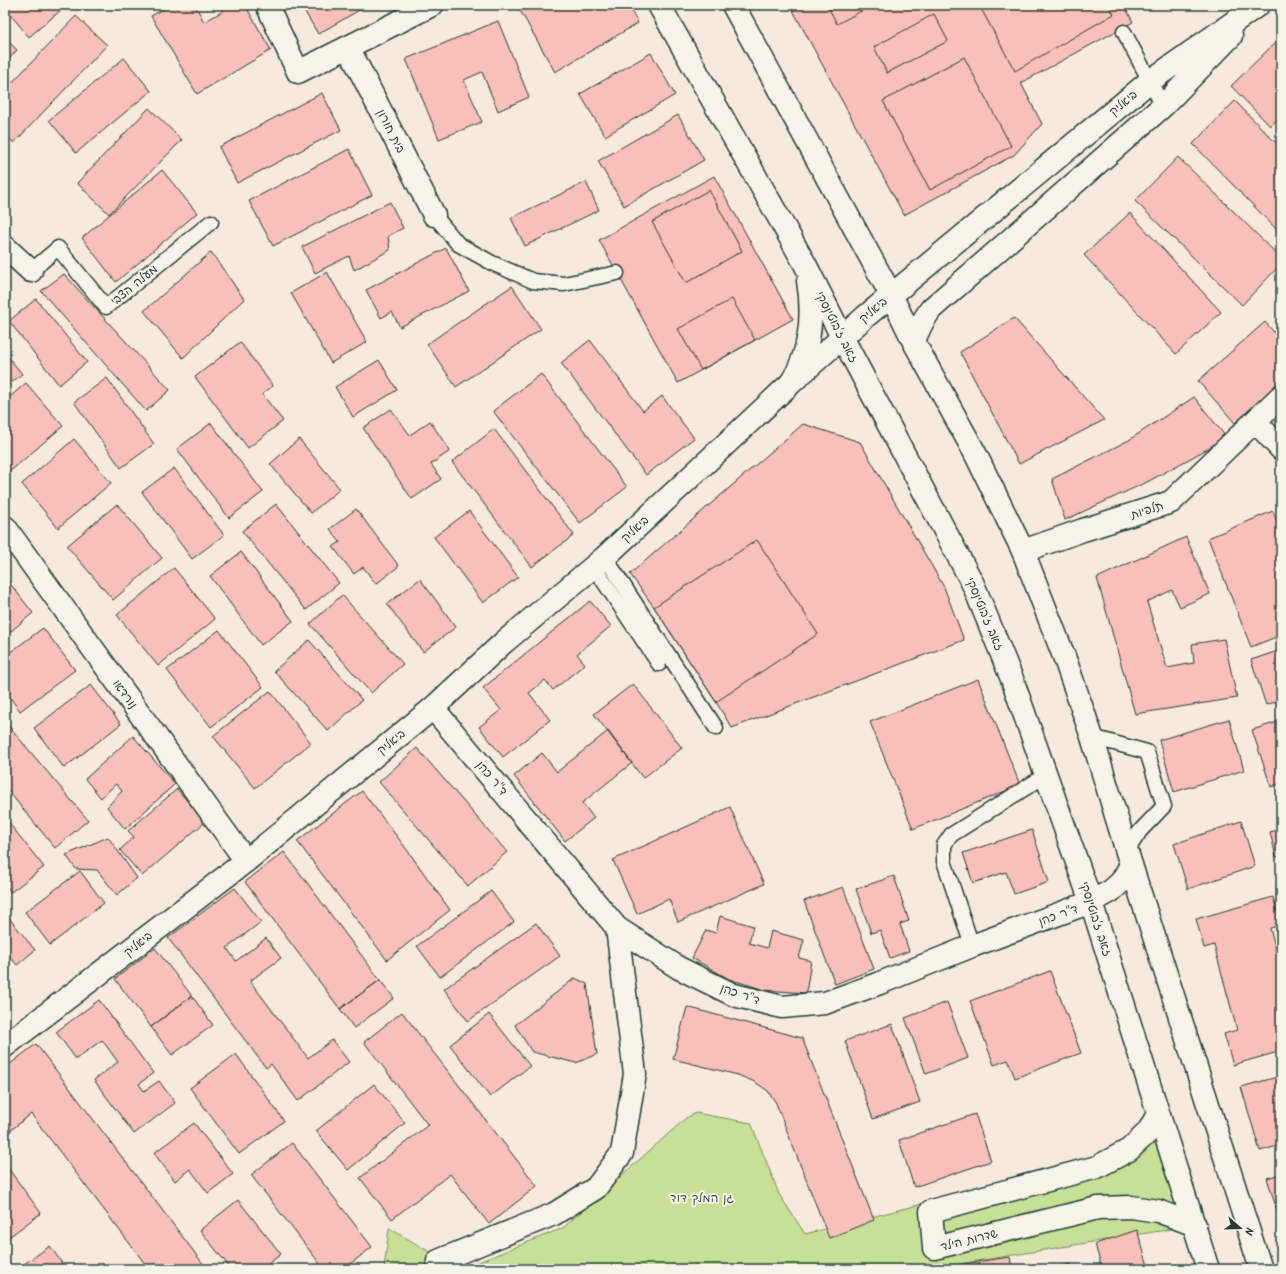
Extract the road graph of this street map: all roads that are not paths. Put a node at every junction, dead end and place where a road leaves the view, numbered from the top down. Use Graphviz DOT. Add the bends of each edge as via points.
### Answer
graph roads {
  1 [pos="268,5"];
  2 [pos="432,5"];
  3 [pos="659,5"];
  4 [pos="733,5"];
  5 [pos="1258,5"];
  6 [pos="1262,5"];
  7 [pos="1124,32"];
  8 [pos="348,47"];
  9 [pos="1150,82"];
  10 [pos="1163,106"];
  11 [pos="434,214"];
  12 [pos="211,222"];
  13 [pos="5,247"];
  14 [pos="805,264"];
  15 [pos="31,271"];
  16 [pos="617,273"];
  17 [pos="891,295"];
  18 [pos="842,337"];
  19 [pos="914,342"];
  20 [pos="791,383"];
  21 [pos="1281,396"];
  22 [pos="1255,421"];
  23 [pos="1281,449"];
  24 [pos="5,526"];
  25 [pos="1023,551"];
  26 [pos="599,562"];
  27 [pos="659,664"];
  28 [pos="433,708"];
  29 [pos="716,728"];
  30 [pos="1092,737"];
  31 [pos="1046,775"];
  32 [pos="1129,858"];
  33 [pos="246,861"];
  34 [pos="1091,902"];
  35 [pos="616,928"];
  36 [pos="972,946"];
  37 [pos="5,1046"];
  38 [pos="1158,1114"];
  39 [pos="1195,1226"];
  40 [pos="438,1260"];
  41 [pos="1208,1269"];
  42 [pos="1261,1269"];
  1 -- 8 [label="street" via="298,72"];
  2 -- 8 [label="street"];
  3 -- 14 [label="street, זאב ז'בוטינסקי"];
  4 -- 17 [label="street"];
  5 -- 9 [label="street, ביאליק"];
  6 -- 10 [label="street"];
  7 -- 9 [label="lane"];
  8 -- 11 [label="street, בית חורון"];
  9 -- 10 [label="lane"];
  9 -- 17 [label="street, ביאליק"];
  10 -- 19 [label="street" via="931,309 919,327"];
  11 -- 16 [label="lane" via="458,244 533,281 564,284"];
  12 -- 15 [label="lane, מעלה הצבי" via="106,307 58,248"];
  13 -- 15 [label="street"];
  14 -- 18 [label="street, זאב ז'בוטינסקי"];
  14 -- 20 [label="street" via="810,288 811,322 803,358"];
  17 -- 18 [label="street, ביאליק"];
  17 -- 19 [label="street"];
  18 -- 20 [label="street, ביאליק"];
  18 -- 31 [label="street, זאב ז'בוטינסקי" via="973,584 1012,679"];
  19 -- 25 [label="street" via="975,453"];
  20 -- 26 [label="street, ביאליק"];
  21 -- 22 [label="street, תלפיות"];
  22 -- 23 [label="street"];
  22 -- 25 [label="street, תלפיות" via="1171,502"];
  24 -- 33 [label="street, נורדאו"];
  25 -- 30 [label="street"];
  26 -- 27 [label="lane"];
  26 -- 28 [label="street, ביאליק" via="503,643"];
  26 -- 29 [label="lane"];
  28 -- 33 [label="street, ביאליק"];
  28 -- 35 [label="street, ד\"ר כהן"];
  30 -- 32 [label="street"];
  30 -- 32 [label="lane" via="1147,752 1162,799 1164,806 1140,831"];
  31 -- 34 [label="street, זאב ז'בוטינסקי"];
  31 -- 36 [label="lane" via="951,835 944,846 944,861"];
  32 -- 34 [label="street, ד\"ר כהן" via="1121,882"];
  32 -- 42 [label="street"];
  33 -- 37 [label="street, ביאליק"];
  34 -- 36 [label="street, ד\"ר כהן"];
  34 -- 38 [label="street, זאב ז'בוטינסקי"];
  35 -- 36 [label="street, ד\"ר כהן" via="679,968 734,995 782,1007 825,1004"];
  35 -- 40 [label="street" via="635,1074 622,1153 596,1188 554,1214"];
  38 -- 39 [label="street, זאב ז'בוטינסקי"];
  38 -- 39 [label="street, שדרות הילד" via="1148,1132 1130,1150 1097,1167 931,1210 934,1248 1098,1208 1131,1206 1158,1211"];
  39 -- 41 [label="street, זאב ז'בוטינסקי"];
}
